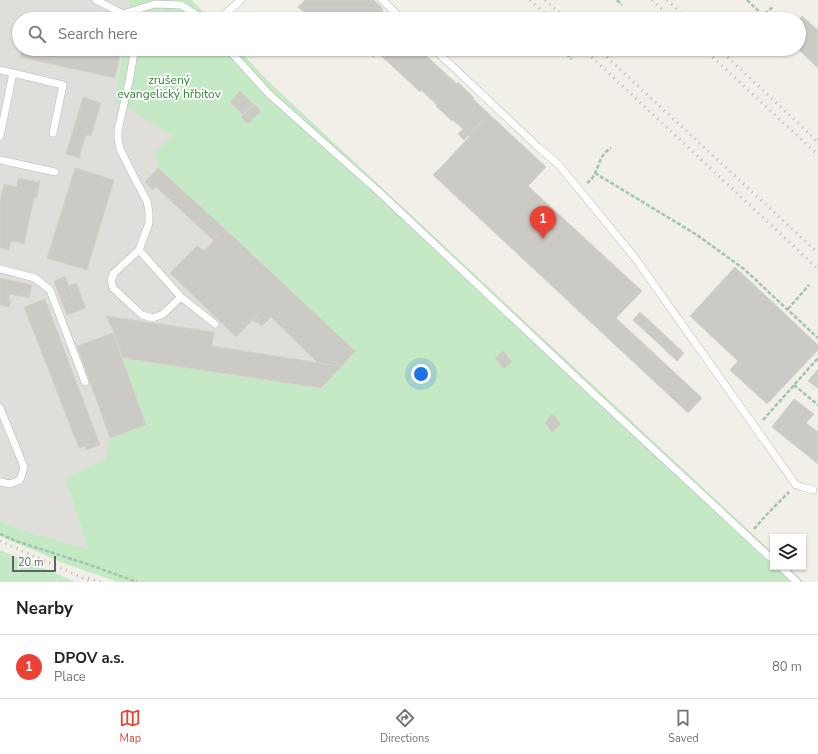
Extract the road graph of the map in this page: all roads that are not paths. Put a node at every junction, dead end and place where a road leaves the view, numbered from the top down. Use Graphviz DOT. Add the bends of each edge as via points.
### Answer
graph roads {
  1 [pos="96,0"];
  2 [pos="241,0"];
  3 [pos="382,0"];
  4 [pos="117,12"];
  5 [pos="134,12"];
  6 [pos="192,12"];
  7 [pos="227,12"];
  8 [pos="395,12"];
  9 [pos="133,56"];
  10 [pos="234,56"];
  11 [pos="442,56"];
  12 [pos="0,70"];
  13 [pos="13,73"];
  14 [pos="53,133"];
  15 [pos="0,136"];
  16 [pos="0,160"];
  17 [pos="55,172"];
  18 [pos="138,250"];
  19 [pos="0,269"];
  20 [pos="180,297"];
  21 [pos="215,324"];
  22 [pos="85,382"];
  23 [pos="0,408"];
  24 [pos="0,482"];
  25 [pos="813,490"];
  26 [pos="770,557"];
  27 [pos="784,570"];
  28 [pos="797,582"];
  1 -- 4 [label="lane"];
  2 -- 7 [label="lane"];
  3 -- 8 [label="lane"];
  5 -- 6 [label="lane" via="155,4 181,5"];
  9 -- 18 [label="lane" via="118,139 120,149 147,201 149,212 149,223"];
  10 -- 26 [label="lane" via="269,94 378,192"];
  11 -- 25 [label="lane" via="559,165 635,258 796,484"];
  12 -- 13 [label="lane"];
  13 -- 14 [label="lane" via="63,86"];
  13 -- 15 [label="lane"];
  16 -- 17 [label="lane"];
  18 -- 20 [label="lane"];
  18 -- 20 [label="lane" via="114,273 111,280 113,288 142,315 153,318 163,314"];
  19 -- 22 [label="lane" via="35,278 50,290"];
  20 -- 21 [label="lane"];
  23 -- 24 [label="lane" via="24,467 20,480 10,484"];
  27 -- 28 [label="lane"];
}
